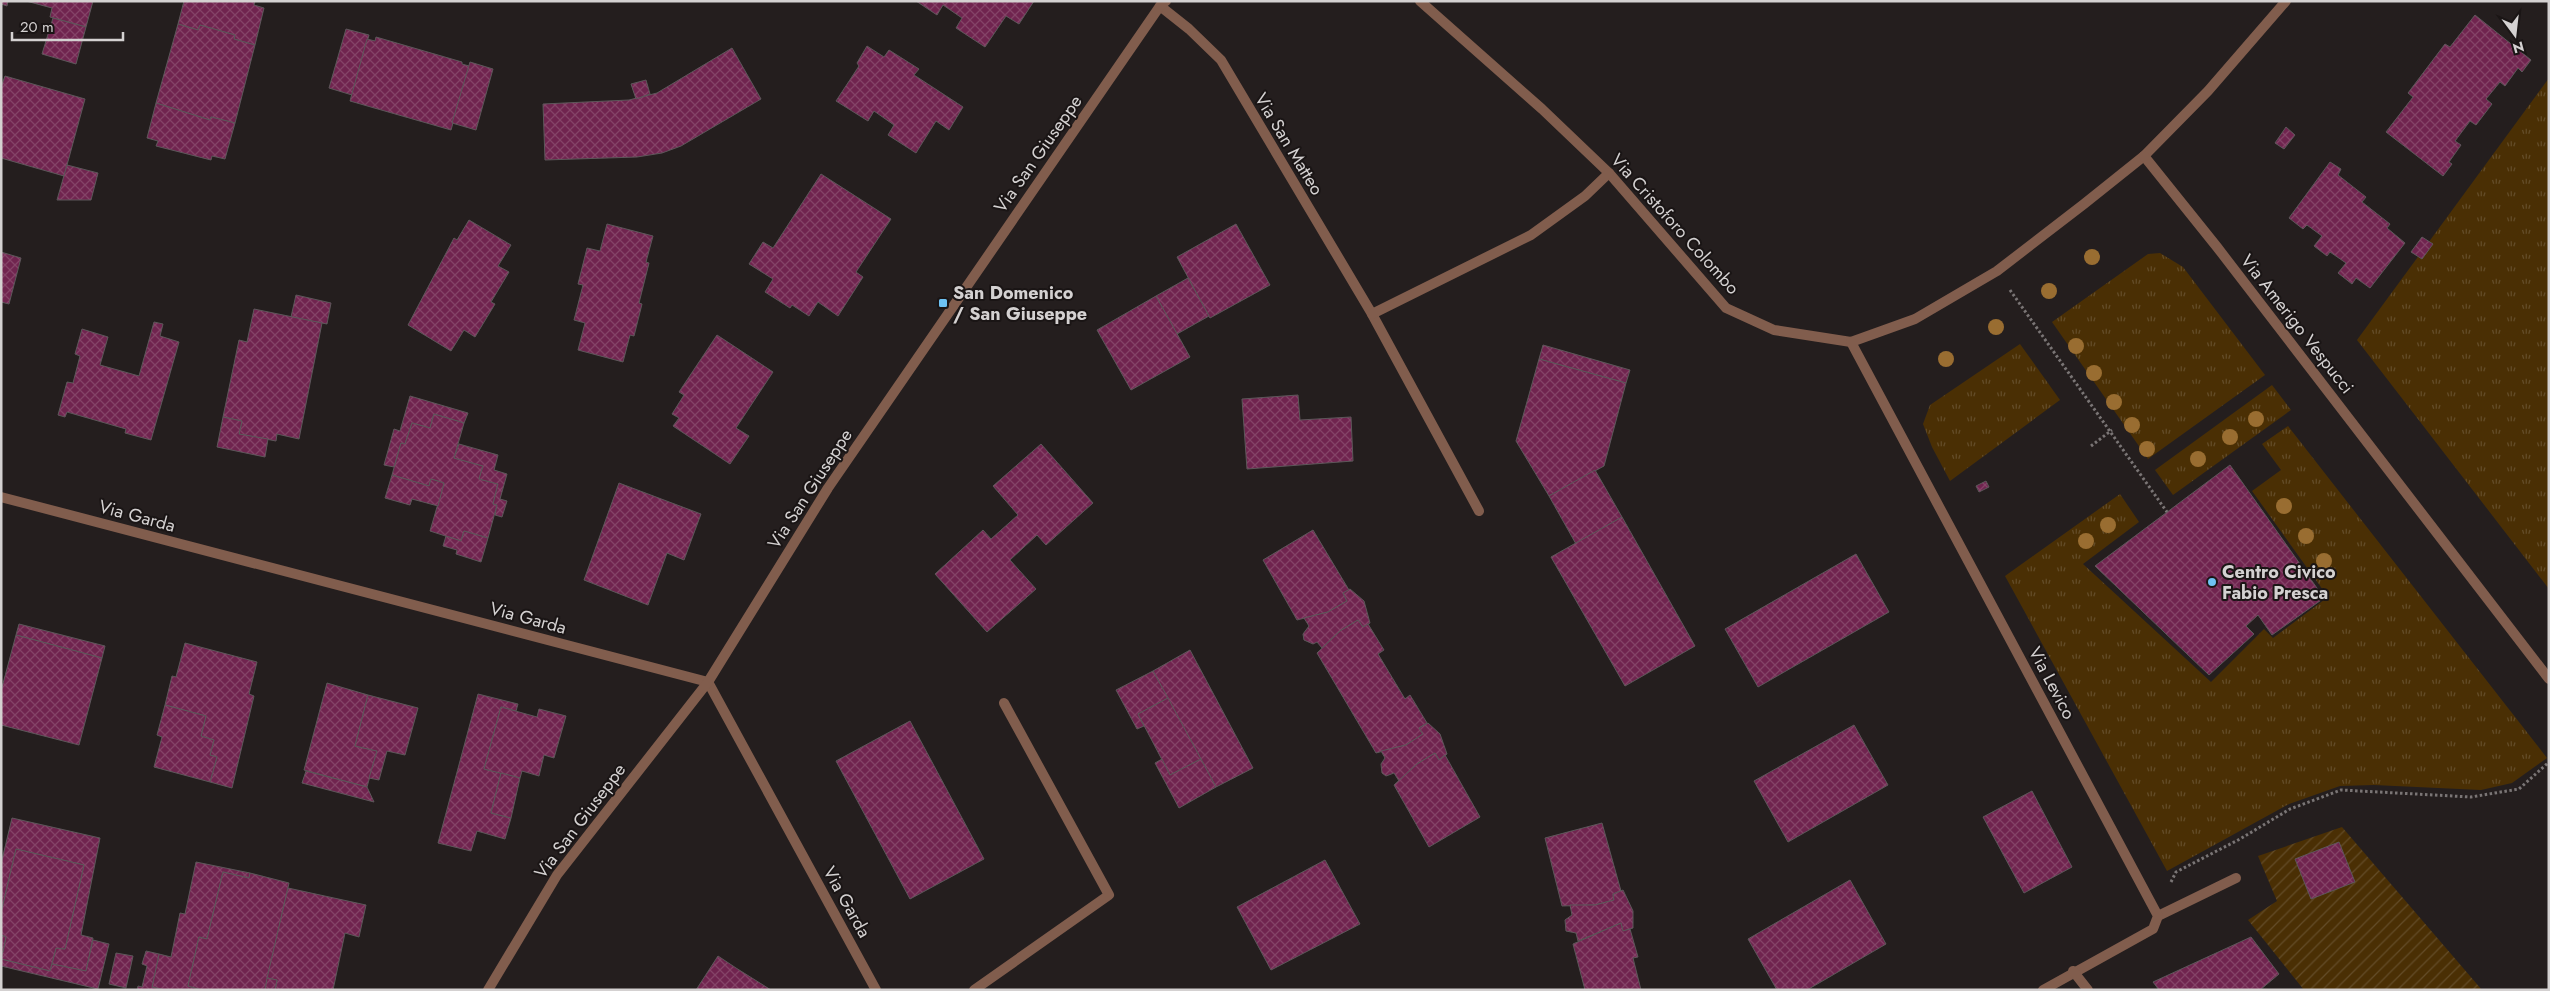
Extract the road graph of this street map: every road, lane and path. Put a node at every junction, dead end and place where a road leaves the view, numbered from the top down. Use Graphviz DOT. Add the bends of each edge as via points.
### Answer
graph roads {
  1 [pos="1420,1"];
  2 [pos="2286,1"];
  3 [pos="1162,3"];
  4 [pos="2144,156"];
  5 [pos="1609,173"];
  6 [pos="1997,271"];
  7 [pos="1372,314"];
  8 [pos="1851,342"];
  9 [pos="2112,430"];
  10 [pos="2091,446"];
  11 [pos="1,497"];
  12 [pos="1478,511"];
  13 [pos="2167,512"];
  14 [pos="2549,679"];
  15 [pos="708,682"];
  16 [pos="1004,703"];
  17 [pos="2549,762"];
  18 [pos="2236,878"];
  19 [pos="2167,888"];
  20 [pos="2158,916"];
  21 [pos="2073,971"];
  22 [pos="488,990"];
  23 [pos="876,990"];
  24 [pos="974,990"];
  25 [pos="2043,990"];
  26 [pos="2088,990"];
  1 -- 5 [label="street, Via Cristoforo Colombo"];
  2 -- 4 [label="street" via="2208,91"];
  3 -- 7 [label="street, Via San Matteo" via="1221,60"];
  3 -- 15 [label="street, Via San Giuseppe" via="828,488"];
  4 -- 6 [label="street, Via Cristoforo Colombo"];
  4 -- 14 [label="street, Via Amerigo Vespucci"];
  5 -- 7 [label="street" via="1585,196 1531,235"];
  5 -- 8 [label="street, Via Cristoforo Colombo" via="1726,308 1774,330"];
  6 -- 8 [label="street, Via Cristoforo Colombo" via="1915,319"];
  6 -- 9 [label="path"];
  7 -- 12 [label="street, Via San Matteo"];
  8 -- 20 [label="street, Via Levico"];
  9 -- 10 [label="path"];
  9 -- 13 [label="path"];
  11 -- 15 [label="street, Via Garda"];
  15 -- 22 [label="street, Via San Giuseppe" via="557,875"];
  15 -- 23 [label="street, Via Garda"];
  16 -- 24 [label="street" via="1109,895"];
  17 -- 19 [label="path" via="2519,789 2471,797 2341,790 2290,809 2176,872"];
  18 -- 20 [label="street"];
  20 -- 21 [label="street" via="2153,929"];
  21 -- 25 [label="street"];
  21 -- 26 [label="street"];
}
